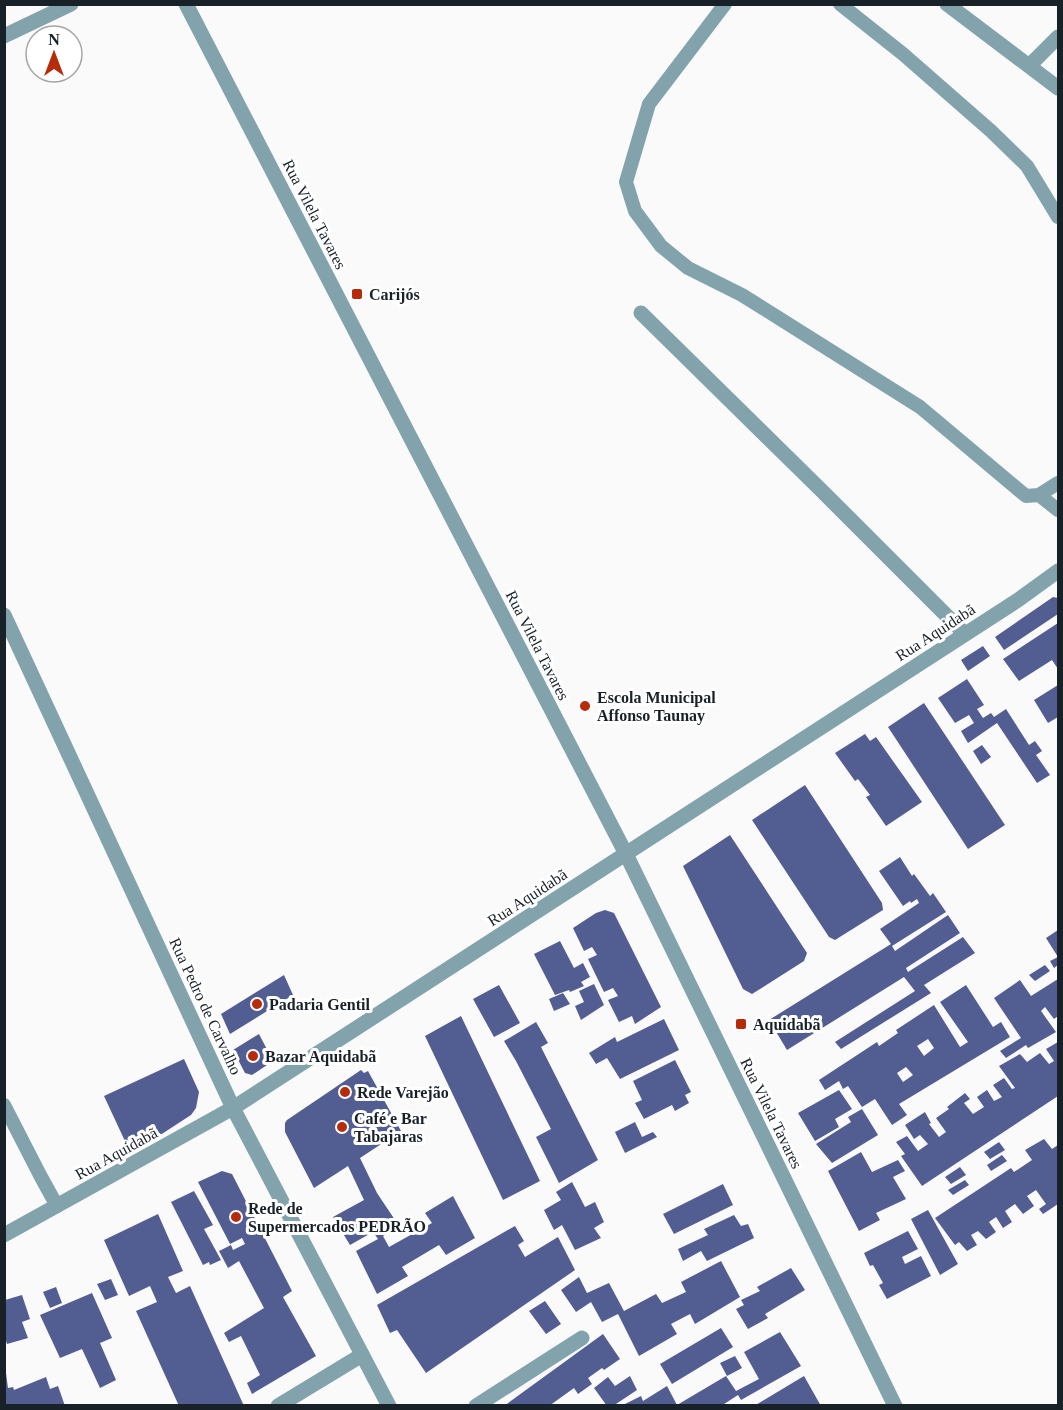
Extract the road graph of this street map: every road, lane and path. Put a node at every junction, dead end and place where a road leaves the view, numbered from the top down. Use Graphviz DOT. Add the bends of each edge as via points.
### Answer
graph roads {
  1 [pos="71,4"];
  2 [pos="186,4"];
  3 [pos="725,4"];
  4 [pos="840,4"];
  5 [pos="947,4"];
  6 [pos="4,36"];
  7 [pos="1059,37"];
  8 [pos="1029,66"];
  9 [pos="1059,88"];
  10 [pos="1059,217"];
  11 [pos="641,313"];
  12 [pos="1059,483"];
  13 [pos="1040,495"];
  14 [pos="1059,510"];
  15 [pos="1059,571"];
  16 [pos="6,624"];
  17 [pos="965,634"];
  18 [pos="626,854"];
  19 [pos="4,1105"];
  20 [pos="233,1108"];
  21 [pos="57,1206"];
  22 [pos="4,1235"];
  23 [pos="582,1338"];
  24 [pos="362,1355"];
  25 [pos="278,1406"];
  26 [pos="389,1406"];
  27 [pos="476,1406"];
  28 [pos="895,1406"];
  1 -- 6 [label="street"];
  2 -- 18 [label="street, Rua Vilela Tavares"];
  3 -- 13 [label="lane" via="649,104 626,182 635,211 661,246 688,268 742,295 920,407 1026,496"];
  4 -- 10 [label="lane" via="903,54 1027,166"];
  5 -- 8 [label="street"];
  7 -- 8 [label="street"];
  8 -- 9 [label="street"];
  11 -- 17 [label="street"];
  12 -- 13 [label="lane"];
  13 -- 14 [label="lane"];
  15 -- 17 [label="street, Rua Aquidabã"];
  16 -- 20 [label="street, Rua Pedro de Carvalho"];
  17 -- 18 [label="street, Rua Aquidabã"];
  18 -- 20 [label="street, Rua Aquidabã"];
  18 -- 28 [label="street, Rua Vilela Tavares"];
  19 -- 21 [label="lane"];
  20 -- 21 [label="street, Rua Aquidabã"];
  20 -- 24 [label="street, Rua Pedro de Carvalho"];
  21 -- 22 [label="street, Rua Aquidabã"];
  23 -- 27 [label="street"];
  24 -- 25 [label="street"];
  24 -- 26 [label="street, Rua Pedro de Carvalho"];
}
